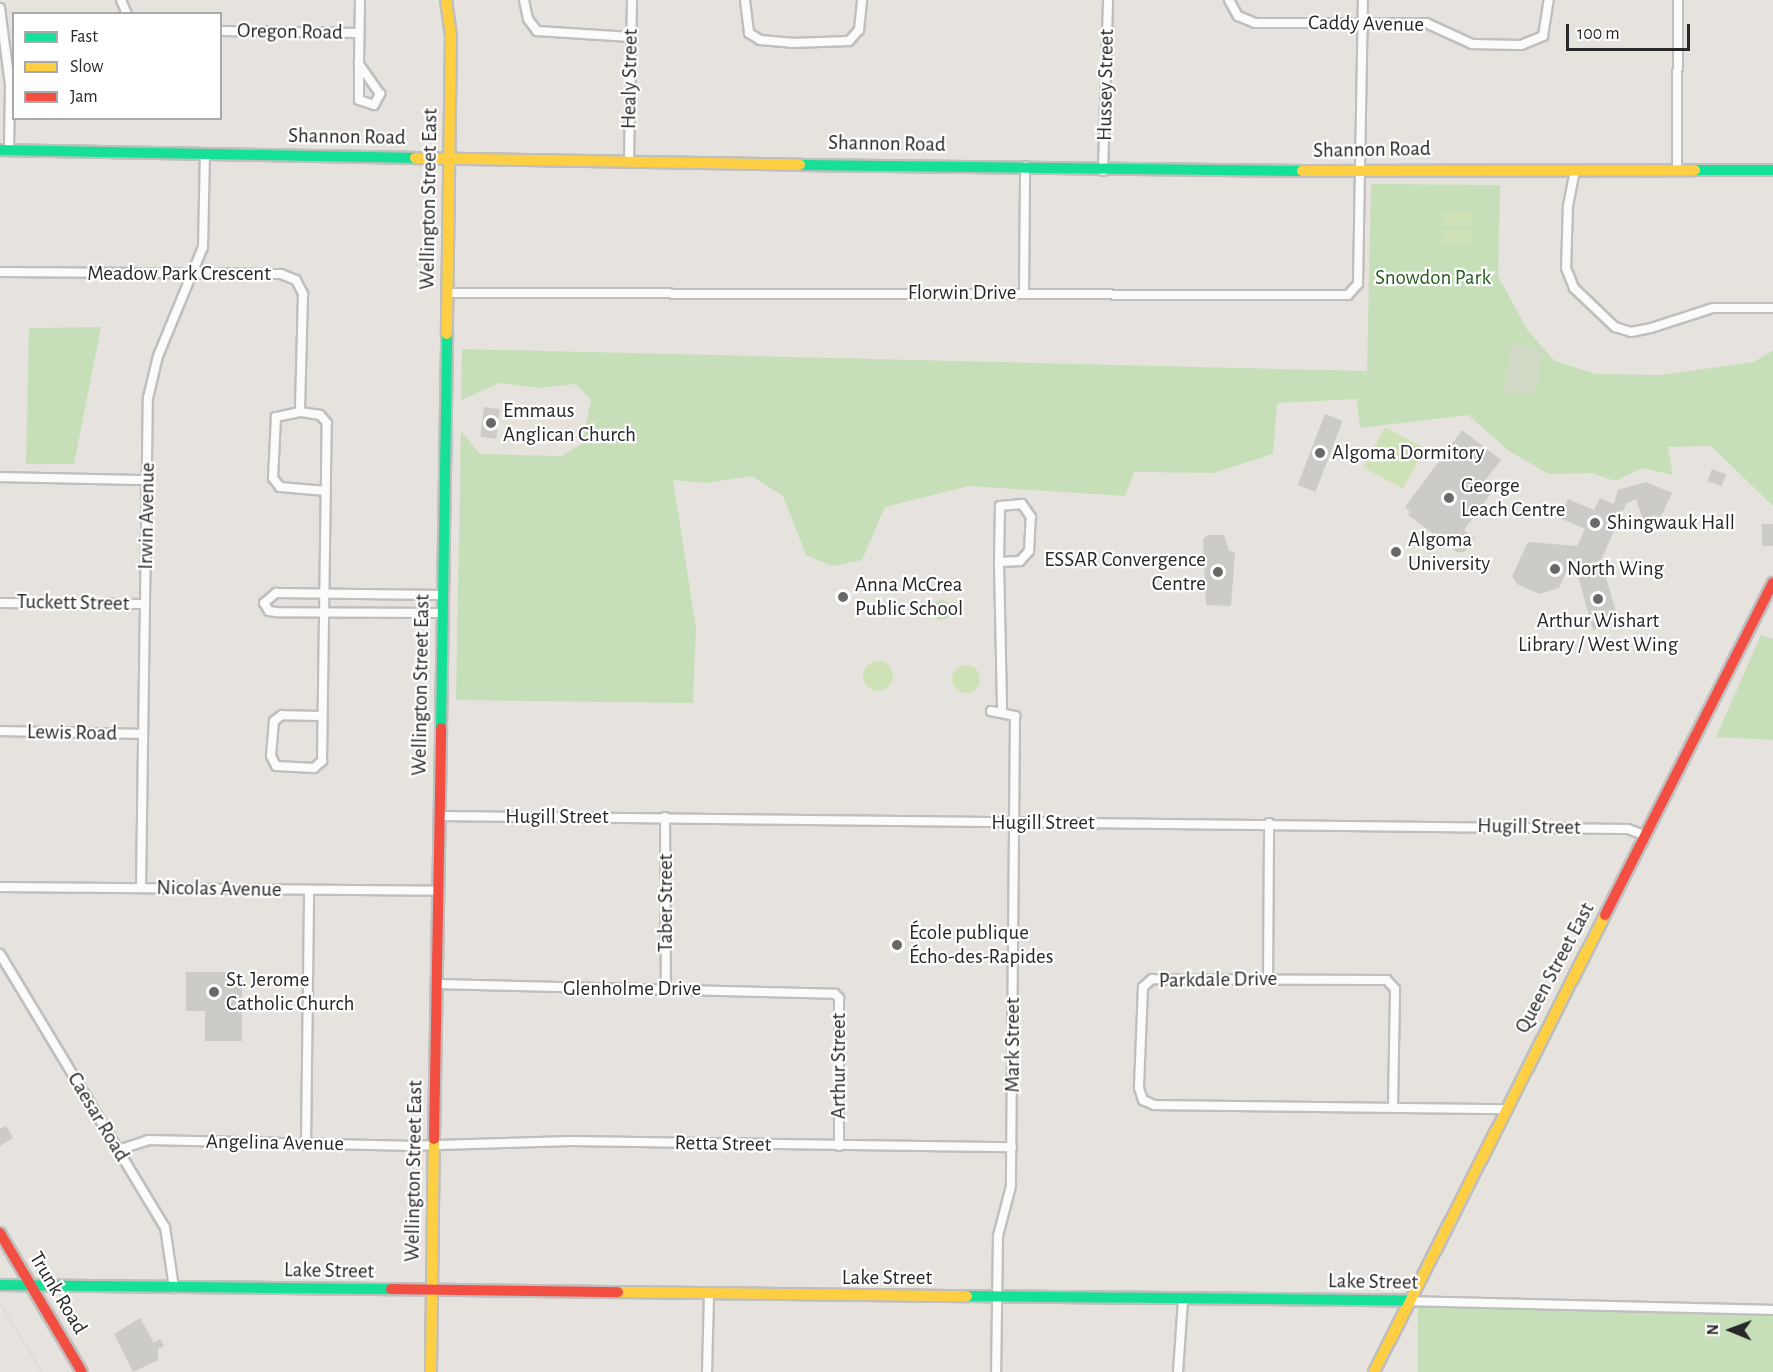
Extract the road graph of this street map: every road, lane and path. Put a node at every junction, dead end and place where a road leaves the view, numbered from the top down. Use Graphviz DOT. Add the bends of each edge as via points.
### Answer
graph roads {
  1 [pos="360,0"];
  2 [pos="446,0"];
  3 [pos="524,0"];
  4 [pos="632,0"];
  5 [pos="746,0"];
  6 [pos="862,0"];
  7 [pos="1108,0"];
  8 [pos="1229,0"];
  9 [pos="1363,0"];
  10 [pos="1549,0"];
  11 [pos="1678,0"];
  12 [pos="0,8"];
  13 [pos="1362,22"];
  14 [pos="222,32"];
  15 [pos="359,33"];
  16 [pos="631,37"];
  17 [pos="359,64"];
  18 [pos="5,150"];
  19 [pos="205,154"];
  20 [pos="628,158"];
  21 [pos="450,159"];
  22 [pos="1025,166"];
  23 [pos="1358,170"];
  24 [pos="1575,170"];
  25 [pos="1773,170"];
  26 [pos="1103,171"];
  27 [pos="1677,171"];
  28 [pos="0,272"];
  29 [pos="194,274"];
  30 [pos="447,293"];
  31 [pos="1024,293"];
  32 [pos="1773,308"];
  33 [pos="300,412"];
  34 [pos="0,477"];
  35 [pos="147,480"];
  36 [pos="326,491"];
  37 [pos="999,562"];
  38 [pos="1773,584"];
  39 [pos="324,593"];
  40 [pos="442,595"];
  41 [pos="0,603"];
  42 [pos="145,604"];
  43 [pos="323,613"];
  44 [pos="442,613"];
  45 [pos="991,711"];
  46 [pos="1002,711"];
  47 [pos="321,716"];
  48 [pos="0,731"];
  49 [pos="143,734"];
  50 [pos="439,816"];
  51 [pos="665,817"];
  52 [pos="1013,823"];
  53 [pos="1269,823"];
  54 [pos="1646,836"];
  55 [pos="0,886"];
  56 [pos="141,888"];
  57 [pos="309,890"];
  58 [pos="438,891"];
  59 [pos="0,954"];
  60 [pos="1268,978"];
  61 [pos="436,984"];
  62 [pos="666,988"];
  63 [pos="829,992"];
  64 [pos="1393,1106"];
  65 [pos="1503,1109"];
  66 [pos="434,1143"];
  67 [pos="306,1145"];
  68 [pos="839,1146"];
  69 [pos="1012,1148"];
  70 [pos="118,1150"];
  71 [pos="0,1233"];
  72 [pos="0,1285"];
  73 [pos="30,1287"];
  74 [pos="174,1288"];
  75 [pos="432,1292"];
  76 [pos="709,1296"];
  77 [pos="996,1298"];
  78 [pos="1183,1300"];
  79 [pos="1408,1301"];
  80 [pos="1773,1310"];
  81 [pos="82,1372"];
  82 [pos="431,1372"];
  83 [pos="707,1372"];
  84 [pos="996,1372"];
  85 [pos="1178,1372"];
  86 [pos="1374,1372"];
  1 -- 15 [label="street"];
  2 -- 21 [label="street, Wellington Street East" via="451,35"];
  3 -- 16 [label="street" via="528,19 537,31"];
  4 -- 16 [label="street, Healy Street"];
  5 -- 6 [label="street" via="749,33 760,40 792,43 849,41 859,30"];
  7 -- 26 [label="street, Hussey Street"];
  8 -- 13 [label="street, Caddy Avenue" via="1238,16 1255,23"];
  9 -- 13 [label="street, Florwin Drive"];
  10 -- 13 [label="street, Caddy Avenue" via="1543,36 1521,45 1472,44 1426,23"];
  11 -- 27 [label="street"];
  12 -- 18 [label="street" via="10,85"];
  13 -- 23 [label="street, Florwin Drive"];
  14 -- 15 [label="street, Oregon Road"];
  15 -- 17 [label="street"];
  16 -- 20 [label="street, Healy Street"];
  17 -- 17 [label="street" via="359,100 374,105 380,94"];
  18 -- 19 [label="street, Shannon Road"];
  19 -- 21 [label="street, Shannon Road"];
  19 -- 29 [label="street, Irwin Avenue" via="203,247"];
  20 -- 21 [label="street, Shannon Road"];
  20 -- 22 [label="street, Shannon Road"];
  21 -- 30 [label="street, Wellington Street East"];
  22 -- 26 [label="street, Shannon Road"];
  22 -- 31 [label="street"];
  23 -- 24 [label="street, Shannon Road"];
  23 -- 26 [label="street, Shannon Road"];
  23 -- 31 [label="street, Florwin Drive" via="1358,284 1348,295"];
  24 -- 27 [label="street, Shannon Road"];
  24 -- 32 [label="street" via="1568,205 1566,268 1574,288 1615,327 1631,332 1713,308"];
  25 -- 27 [label="street, Shannon Road"];
  28 -- 29 [label="street, Meadow Park Crescent"];
  29 -- 33 [label="street, Meadow Park Crescent" via="281,274 296,280 303,294"];
  29 -- 35 [label="street, Irwin Avenue" via="158,356 148,398"];
  30 -- 31 [label="street, Florwin Drive"];
  30 -- 40 [label="street, Wellington Street East"];
  33 -- 36 [label="street" via="320,415 327,423"];
  33 -- 36 [label="street" via="276,417 273,477 280,487"];
  34 -- 35 [label="street"];
  35 -- 42 [label="street, Irwin Avenue"];
  36 -- 39 [label="street"];
  37 -- 37 [label="street" via="1000,506 1022,504 1031,517 1029,551 1020,561"];
  37 -- 46 [label="street"];
  38 -- 54 [label="street, Queen Street East"];
  39 -- 40 [label="street"];
  39 -- 43 [label="street"];
  39 -- 43 [label="street" via="276,593 264,603 269,611"];
  40 -- 44 [label="street, Wellington Street East"];
  41 -- 42 [label="street, Tuckett Street"];
  42 -- 49 [label="street, Irwin Avenue"];
  43 -- 44 [label="street"];
  43 -- 47 [label="street"];
  44 -- 50 [label="street, Wellington Street East"];
  45 -- 46 [label="street"];
  46 -- 52 [label="street, Mark Street" via="1016,716"];
  47 -- 47 [label="street" via="282,715 274,721 271,756 276,766 314,768 322,761"];
  48 -- 49 [label="street, Lewis Road"];
  49 -- 56 [label="street, Irwin Avenue"];
  50 -- 51 [label="street, Hugill Street"];
  50 -- 58 [label="street, Wellington Street East"];
  51 -- 52 [label="street, Hugill Street"];
  51 -- 62 [label="street, Taber Street"];
  52 -- 53 [label="street, Hugill Street"];
  52 -- 69 [label="street, Mark Street"];
  53 -- 54 [label="street, Hugill Street" via="1628,829"];
  53 -- 60 [label="street"];
  54 -- 65 [label="street, Queen Street East"];
  55 -- 56 [label="street, Nicolas Avenue"];
  56 -- 57 [label="street, Nicolas Avenue"];
  57 -- 58 [label="street, Nicolas Avenue"];
  57 -- 67 [label="street"];
  58 -- 61 [label="street, Wellington Street East"];
  59 -- 70 [label="street, Caesar Road"];
  60 -- 64 [label="street, Parkdale Drive" via="1387,980 1395,989"];
  60 -- 64 [label="street, Parkdale Drive" via="1152,979 1143,987 1139,1088 1143,1100 1154,1105"];
  61 -- 62 [label="street, Glenholme Drive"];
  61 -- 66 [label="street, Wellington Street East"];
  62 -- 63 [label="street, Glenholme Drive"];
  63 -- 68 [label="street, Arthur Street" via="839,998"];
  64 -- 65 [label="street, Parkdale Drive"];
  65 -- 79 [label="street, Queen Street East"];
  66 -- 67 [label="street, Angelina Avenue"];
  66 -- 68 [label="street, Retta Street"];
  66 -- 75 [label="street, Wellington Street East"];
  67 -- 70 [label="street, Angelina Avenue" via="148,1140"];
  68 -- 69 [label="street, Retta Street"];
  69 -- 77 [label="street, Mark Street" via="1011,1186 1000,1223"];
  70 -- 74 [label="street, Caesar Road" via="165,1227"];
  71 -- 73 [label="street, Trunk Road"];
  72 -- 73 [label="street, Lake Street"];
  73 -- 74 [label="street, Lake Street"];
  73 -- 81 [label="street, Trunk Road"];
  74 -- 75 [label="street, Lake Street"];
  75 -- 76 [label="street, Lake Street"];
  75 -- 82 [label="street, Wellington Street East"];
  76 -- 77 [label="street, Lake Street"];
  76 -- 83 [label="street"];
  77 -- 78 [label="street, Lake Street"];
  77 -- 84 [label="street, Mark Street"];
  78 -- 79 [label="street, Lake Street"];
  78 -- 85 [label="street"];
  79 -- 80 [label="street, Lake Street"];
  79 -- 86 [label="street, Queen Street East"];
}
